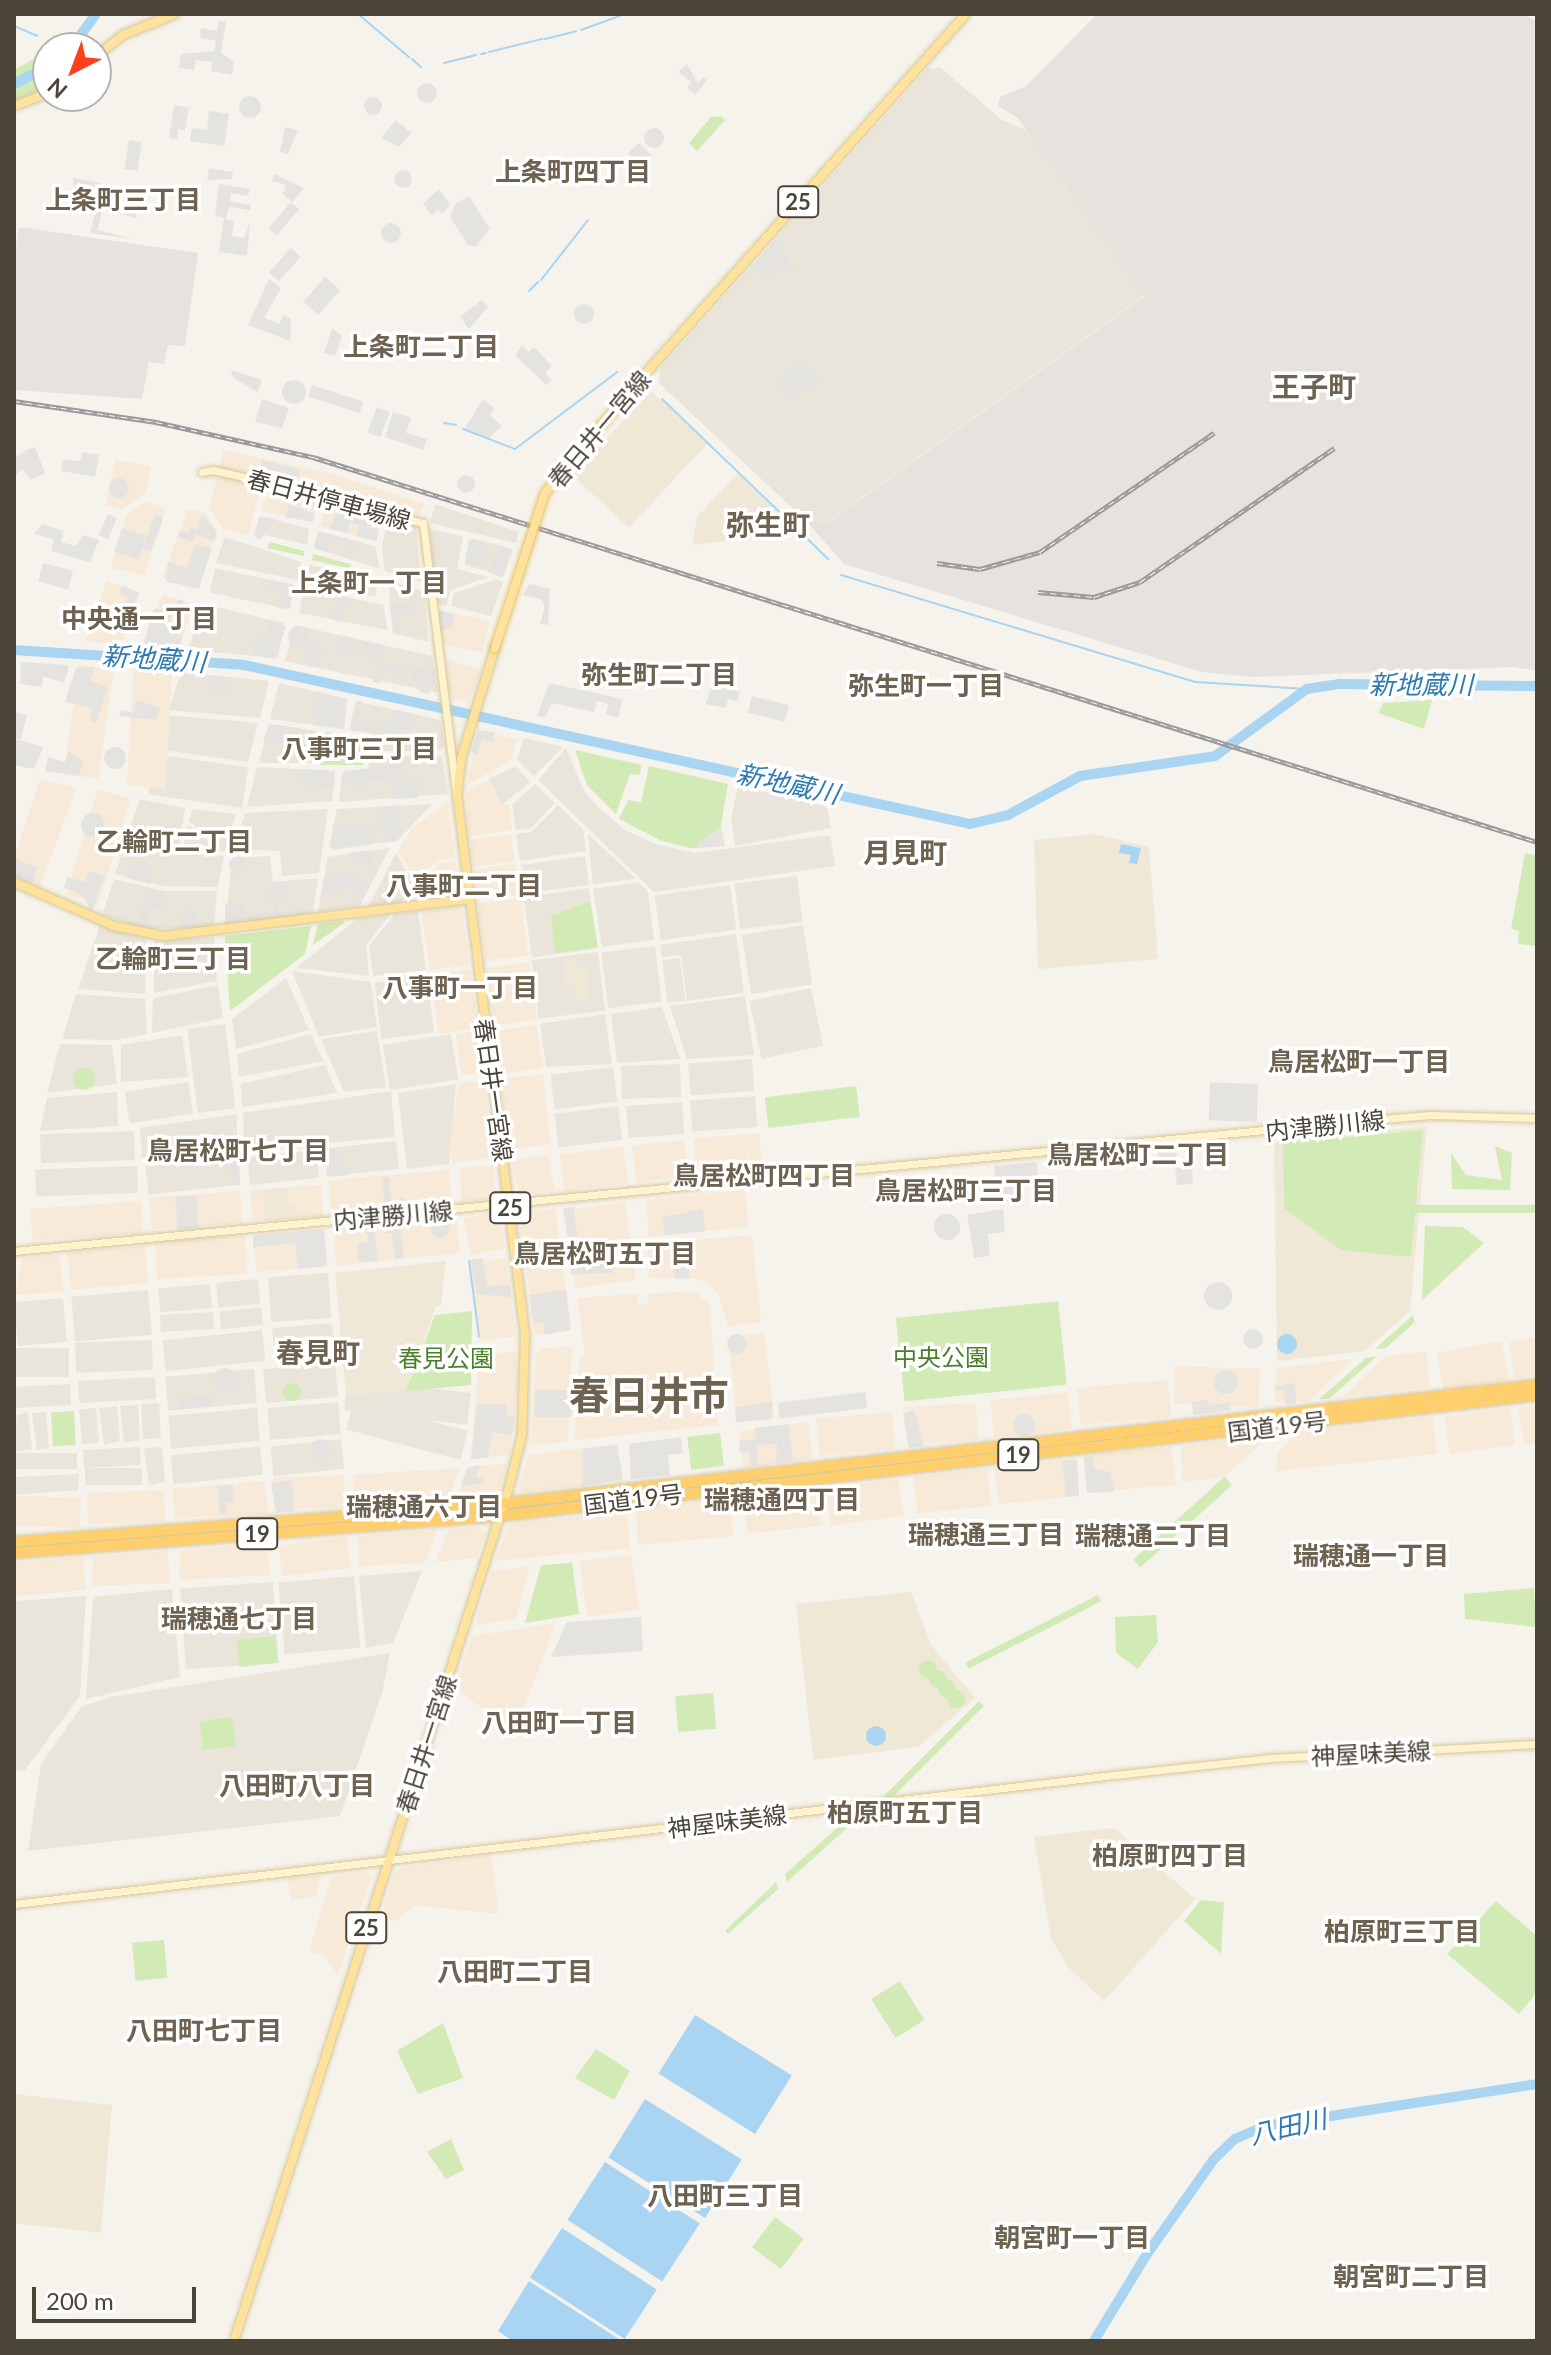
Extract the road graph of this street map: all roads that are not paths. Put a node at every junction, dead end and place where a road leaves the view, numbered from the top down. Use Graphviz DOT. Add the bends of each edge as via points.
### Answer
graph roads {
  1 [pos="175,14"];
  2 [pos="966,14"];
  3 [pos="112,44"];
  4 [pos="202,472"];
  5 [pos="457,794"];
  6 [pos="14,882"];
  7 [pos="469,899"];
  8 [pos="1537,1118"];
  9 [pos="509,1204"];
  10 [pos="14,1251"];
  11 [pos="1537,1385"];
  12 [pos="1537,1395"];
  13 [pos="504,1503"];
  14 [pos="500,1516"];
  15 [pos="14,1542"];
  16 [pos="14,1553"];
  17 [pos="1537,1744"];
  18 [pos="387,1862"];
  19 [pos="14,1904"];
  20 [pos="234,2341"];
  1 -- 3 [label="main road"];
  2 -- 5 [label="main road, 春日井一宮線 / 25, bridge" via="545,493 472,722"];
  4 -- 5 [label="main road, 春日井停車場線" via="217,470 423,523"];
  5 -- 7 [label="main road, 春日井一宮線 / 25"];
  6 -- 7 [label="main road" via="114,926 164,936"];
  7 -- 9 [label="main road, 春日井一宮線 / 25"];
  8 -- 9 [label="main road, 内津勝川線" via="1456,1114 1357,1121"];
  9 -- 10 [label="main road, 内津勝川線"];
  9 -- 13 [label="main road, 春日井一宮線 / 25" via="527,1378 520,1450"];
  11 -- 13 [label="highway, 国道19号 / 19"];
  12 -- 14 [label="highway, 国道19号 / 19"];
  13 -- 14 [label="main road, 春日井一宮線 / 25"];
  13 -- 15 [label="highway, 国道19号 / 19"];
  14 -- 16 [label="highway, 国道19号 / 19"];
  14 -- 18 [label="main road, 春日井一宮線 / 25"];
  17 -- 18 [label="main road, 神屋味美線" via="1271,1758"];
  18 -- 19 [label="main road, 神屋味美線"];
  18 -- 20 [label="main road, 春日井一宮線 / 25"];
}
